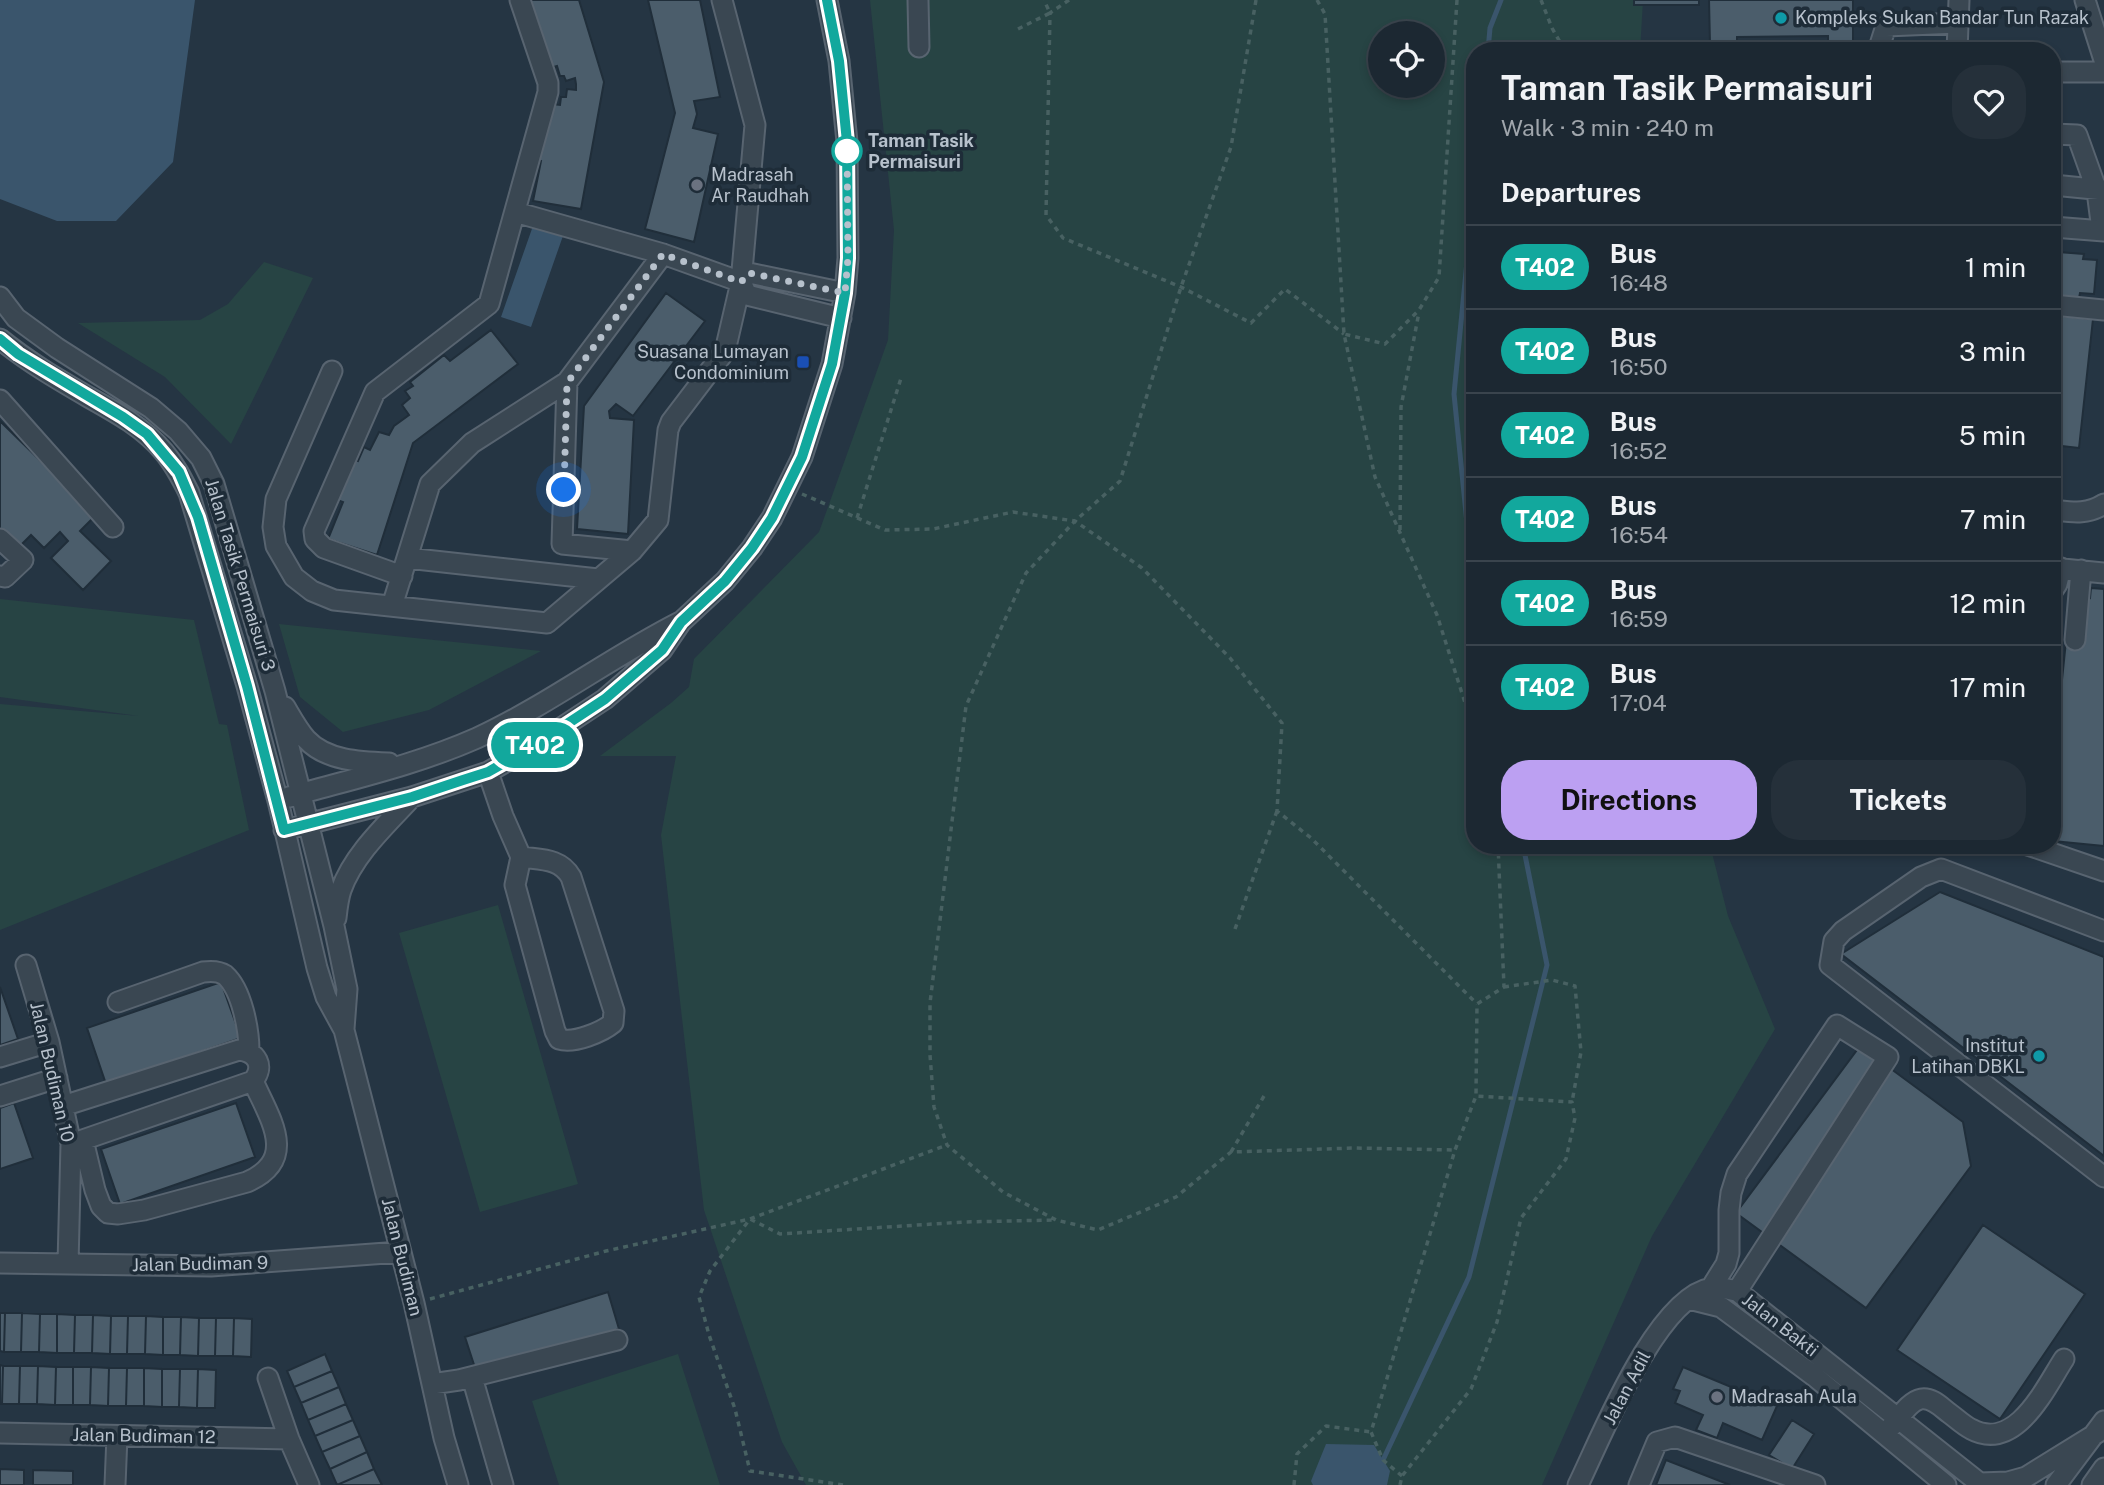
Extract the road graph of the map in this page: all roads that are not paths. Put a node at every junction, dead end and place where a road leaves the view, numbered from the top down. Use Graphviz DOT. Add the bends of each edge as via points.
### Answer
graph roads {
  1 [pos="520,0"];
  2 [pos="722,0"];
  3 [pos="827,0"];
  4 [pos="1959,0"];
  5 [pos="2085,0"];
  6 [pos="923,2"];
  7 [pos="1958,23"];
  8 [pos="1880,42"];
  9 [pos="1958,42"];
  10 [pos="919,47"];
  11 [pos="2104,60"];
  12 [pos="2061,72"];
  13 [pos="2104,72"];
  14 [pos="2061,134"];
  15 [pos="2061,186"];
  16 [pos="2100,191"];
  17 [pos="514,212"];
  18 [pos="2061,228"];
  19 [pos="2103,231"];
  20 [pos="663,254"];
  21 [pos="741,282"];
  22 [pos="845,293"];
  23 [pos="0,297"];
  24 [pos="2061,306"];
  25 [pos="2104,310"];
  26 [pos="841,318"];
  27 [pos="8,324"];
  28 [pos="0,338"];
  29 [pos="332,371"];
  30 [pos="567,383"];
  31 [pos="0,401"];
  32 [pos="2104,504"];
  33 [pos="2061,511"];
  34 [pos="113,527"];
  35 [pos="0,539"];
  36 [pos="632,551"];
  37 [pos="405,567"];
  38 [pos="2061,568"];
  39 [pos="2081,570"];
  40 [pos="2104,573"];
  41 [pos="0,576"];
  42 [pos="598,579"];
  43 [pos="393,606"];
  44 [pos="681,622"];
  45 [pos="2075,640"];
  46 [pos="275,691"];
  47 [pos="413,763"];
  48 [pos="488,772"];
  49 [pos="301,794"];
  50 [pos="412,797"];
  51 [pos="278,801"];
  52 [pos="309,824"];
  53 [pos="284,830"];
  54 [pos="2054,854"];
  55 [pos="521,857"];
  56 [pos="2104,871"];
  57 [pos="334,926"];
  58 [pos="2104,931"];
  59 [pos="26,965"];
  60 [pos="118,1002"];
  61 [pos="344,1030"];
  62 [pos="49,1042"];
  63 [pos="249,1051"];
  64 [pos="0,1057"];
  65 [pos="57,1077"];
  66 [pos="253,1081"];
  67 [pos="0,1096"];
  68 [pos="63,1106"];
  69 [pos="77,1142"];
  70 [pos="2104,1177"];
  71 [pos="400,1252"];
  72 [pos="0,1263"];
  73 [pos="68,1264"];
  74 [pos="1711,1288"];
  75 [pos="1737,1291"];
  76 [pos="1689,1299"];
  77 [pos="617,1340"];
  78 [pos="2064,1359"];
  79 [pos="472,1377"];
  80 [pos="268,1378"];
  81 [pos="432,1384"];
  82 [pos="1899,1419"];
  83 [pos="2100,1427"];
  84 [pos="0,1433"];
  85 [pos="1885,1434"];
  86 [pos="117,1436"];
  87 [pos="289,1439"];
  88 [pos="2104,1468"];
  89 [pos="1981,1484"];
  90 [pos="116,1485"];
  91 [pos="309,1485"];
  92 [pos="458,1485"];
  93 [pos="503,1485"];
  94 [pos="1578,1485"];
  95 [pos="1639,1485"];
  96 [pos="1815,1485"];
  97 [pos="1946,1485"];
  98 [pos="2056,1485"];
  99 [pos="2092,1485"];
  1 -- 17 [label="street" via="548,92"];
  2 -- 21 [label="street" via="755,125"];
  3 -- 22 [label="street" via="847,142"];
  4 -- 7 [label="street"];
  5 -- 11 [label="street"];
  6 -- 10 [label="street"];
  7 -- 8 [label="street" via="1886,26"];
  7 -- 9 [label="street"];
  12 -- 13 [label="street"];
  14 -- 16 [label="street" via="2077,135"];
  15 -- 16 [label="street"];
  16 -- 19 [label="street"];
  17 -- 20 [label="street"];
  17 -- 37 [label="street" via="489,304 375,392 314,531 324,548"];
  18 -- 19 [label="street"];
  20 -- 21 [label="street"];
  20 -- 30 [label="street"];
  21 -- 22 [label="street" via="749,273"];
  21 -- 26 [label="street" via="747,295"];
  21 -- 36 [label="street" via="725,351 668,430 658,520"];
  22 -- 26 [label="street"];
  23 -- 27 [label="street, Jalan Tasik Permaisuri 3"];
  24 -- 25 [label="street"];
  26 -- 44 [label="street" via="832,364 802,457 772,518 725,581"];
  27 -- 46 [label="street, Jalan Tasik Permaisuri 3" via="57,348 152,408 201,458 224,511"];
  28 -- 51 [label="street, Jalan Tasik Permaisuri 3" via="18,354 147,434 179,472 198,517"];
  29 -- 43 [label="street" via="276,499 276,546 294,577 312,591 334,600"];
  30 -- 36 [label="street" via="562,544"];
  30 -- 37 [label="street" via="472,443 430,484"];
  31 -- 34 [label="street"];
  32 -- 33 [label="street" via="2082,513"];
  35 -- 41 [label="street" via="23,560 5,577"];
  36 -- 42 [label="street"];
  37 -- 42 [label="street"];
  37 -- 43 [label="street"];
  38 -- 39 [label="street"];
  39 -- 40 [label="street"];
  39 -- 45 [label="street"];
  42 -- 43 [label="street" via="547,623"];
  44 -- 47 [label="street" via="477,738"];
  44 -- 48 [label="street" via="662,650 605,699"];
  46 -- 47 [label="street" via="307,740 334,757"];
  46 -- 49 [label="street, Jalan Tasik Permaisuri 3"];
  47 -- 49 [label="street"];
  48 -- 50 [label="street"];
  48 -- 55 [label="street"];
  49 -- 51 [label="street"];
  49 -- 52 [label="street, Jalan Tasik Permaisuri 3"];
  50 -- 52 [label="street"];
  50 -- 57 [label="street" via="354,866 341,890"];
  51 -- 53 [label="street, Jalan Tasik Permaisuri 3"];
  52 -- 53 [label="street"];
  52 -- 57 [label="street, Jalan Budiman"];
  53 -- 61 [label="street, Jalan Budiman" via="317,968"];
  54 -- 56 [label="street"];
  55 -- 55 [label="street" via="515,885 555,1031 566,1041 605,1029 613,1023 614,1011 571,877 565,867 551,861"];
  57 -- 61 [label="street, Jalan Budiman" via="347,989"];
  58 -- 70 [label="street" via="1941,869 1921,877 1843,931 1834,941 1830,964"];
  59 -- 62 [label="street, Jalan Budiman 10"];
  60 -- 63 [label="street" via="203,972 224,974 237,994 249,1031"];
  61 -- 71 [label="street, Jalan Budiman"];
  62 -- 64 [label="street"];
  62 -- 65 [label="street, Jalan Budiman 10"];
  63 -- 66 [label="street" via="259,1065"];
  63 -- 68 [label="street" via="239,1050"];
  65 -- 67 [label="street"];
  65 -- 68 [label="street, Jalan Budiman 10"];
  66 -- 69 [label="street"];
  66 -- 69 [label="street" via="275,1131 277,1156 260,1176 247,1182 144,1210 108,1213 101,1206"];
  68 -- 69 [label="street, Jalan Budiman 10"];
  69 -- 73 [label="street, Jalan Budiman 10"];
  71 -- 73 [label="street, Jalan Budiman 9" via="211,1266"];
  71 -- 81 [label="street, Jalan Budiman"];
  72 -- 73 [label="street, Jalan Budiman 9"];
  74 -- 75 [label="street, Jalan Bakti"];
  74 -- 75 [label="street" via="1726,1264 1731,1193 1737,1174 1837,1025 1888,1057"];
  74 -- 76 [label="street"];
  75 -- 82 [label="street, Jalan Bakti"];
  76 -- 85 [label="street, Jalan Bakti" via="1721,1307"];
  76 -- 94 [label="street, Jalan Adil" via="1659,1329"];
  77 -- 79 [label="street"];
  78 -- 82 [label="street" via="2024,1420 2008,1429 1996,1433 1972,1430 1932,1400 1922,1399"];
  79 -- 81 [label="street"];
  79 -- 93 [label="street"];
  80 -- 87 [label="street"];
  81 -- 92 [label="street, Jalan Budiman"];
  82 -- 85 [label="street"];
  82 -- 89 [label="street, Jalan Bakti"];
  83 -- 89 [label="street" via="2026,1476"];
  83 -- 98 [label="street"];
  84 -- 86 [label="street, Jalan Budiman 12"];
  85 -- 97 [label="street, Jalan Bakti"];
  86 -- 87 [label="street, Jalan Budiman 12"];
  86 -- 90 [label="street"];
  87 -- 91 [label="street"];
  88 -- 99 [label="street"];
  95 -- 96 [label="street" via="1657,1442 1675,1437"];
}
